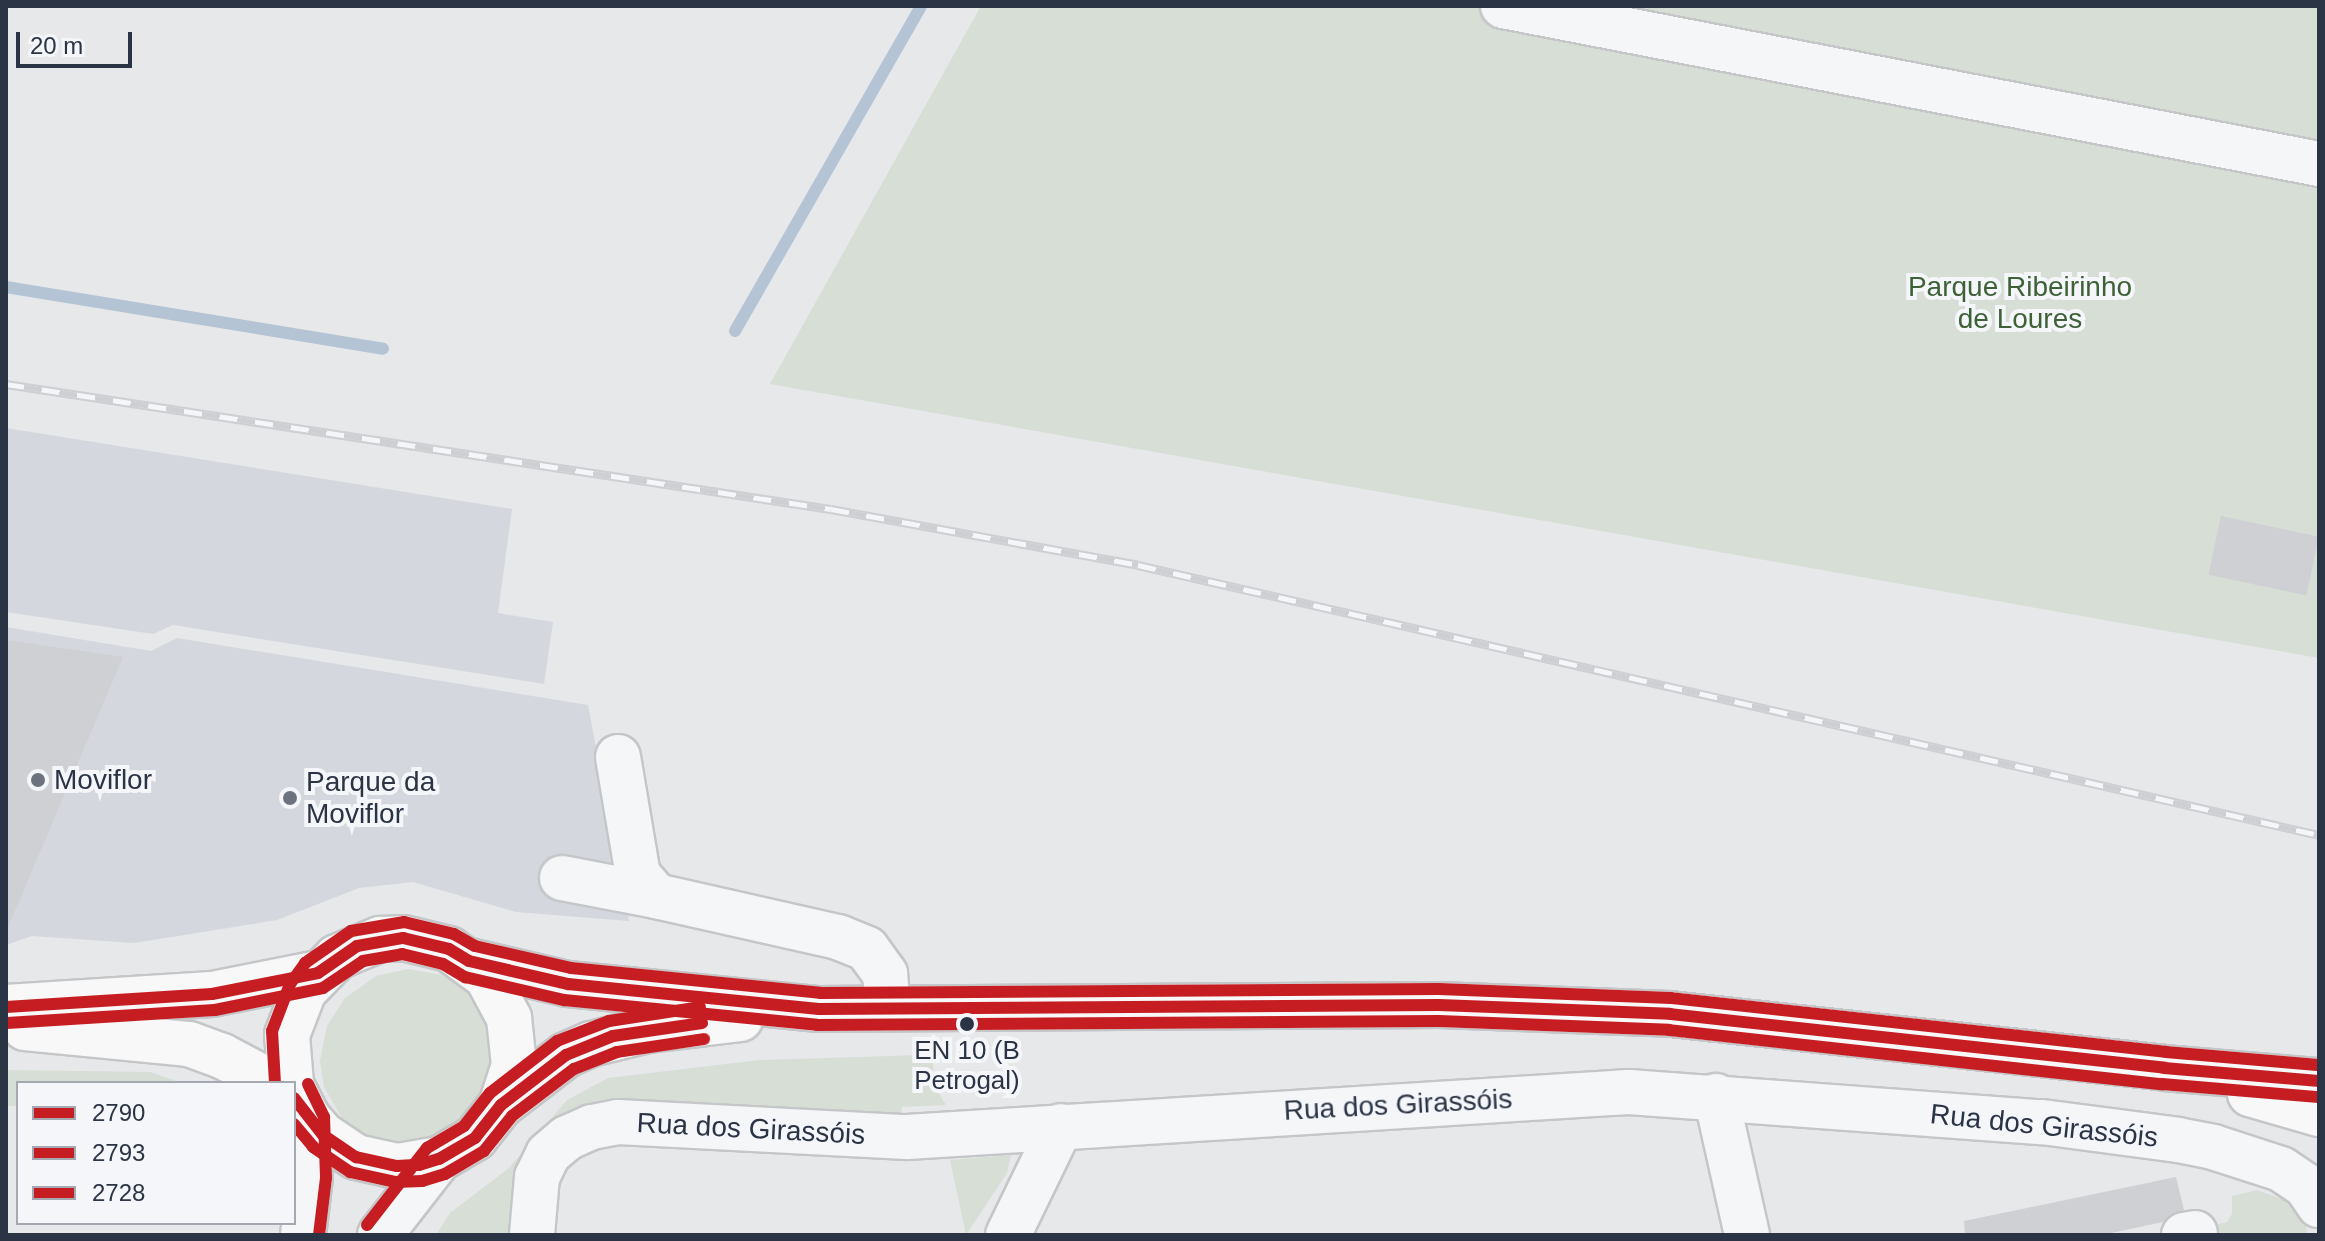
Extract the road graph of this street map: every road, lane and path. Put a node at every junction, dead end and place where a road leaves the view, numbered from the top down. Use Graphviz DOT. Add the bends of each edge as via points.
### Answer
graph roads {
  1 [pos="1503,6"];
  2 [pos="2319,164"];
  3 [pos="618,757"];
  4 [pos="562,878"];
  5 [pos="656,896"];
  6 [pos="469,961"];
  7 [pos="318,973"];
  8 [pos="6,1007"];
  9 [pos="819,1009"];
  10 [pos="888,1009"];
  11 [pos="6,1026"];
  12 [pos="2164,1068"];
  13 [pos="266,1081"];
  14 [pos="292,1081"];
  15 [pos="2319,1081"];
  16 [pos="1716,1096"];
  17 [pos="296,1099"];
  18 [pos="501,1105"];
  19 [pos="296,1110"];
  20 [pos="2319,1114"];
  21 [pos="1061,1126"];
  22 [pos="439,1159"];
  23 [pos="2319,1205"];
  24 [pos="303,1235"];
  25 [pos="380,1235"];
  26 [pos="532,1235"];
  27 [pos="1008,1235"];
  28 [pos="1747,1235"];
  1 -- 2 [label="street"];
  3 -- 5 [label="street" via="638,875"];
  4 -- 5 [label="street"];
  5 -- 10 [label="street" via="838,937 867,949 885,974"];
  6 -- 7 [label="main road" via="427,941 380,939 357,946"];
  6 -- 9 [label="main road" via="568,984"];
  6 -- 18 [label="main road" via="487,977 509,1018 514,1065"];
  7 -- 8 [label="main road" via="212,994"];
  7 -- 14 [label="main road" via="298,1002 287,1035"];
  9 -- 10 [label="main road"];
  9 -- 18 [label="main road" via="613,1036 566,1055"];
  10 -- 12 [label="main road" via="1439,1005 1670,1014"];
  11 -- 13 [label="main road" via="189,1044"];
  12 -- 15 [label="main road"];
  12 -- 20 [label="main road"];
  16 -- 21 [label="street, Rua dos Girassóis" via="1629,1092"];
  16 -- 23 [label="street, Rua dos Girassóis" via="2042,1122 2178,1140 2281,1169 2306,1186"];
  16 -- 28 [label="street"];
  17 -- 22 [label="main road" via="338,1147 366,1161 397,1166"];
  18 -- 22 [label="main road" via="475,1138"];
  19 -- 24 [label="street" via="310,1177"];
  21 -- 26 [label="street, Rua dos Girassóis" via="907,1137 618,1122 592,1127 548,1154 537,1177"];
  21 -- 27 [label="street"];
  22 -- 25 [label="street"];
}
